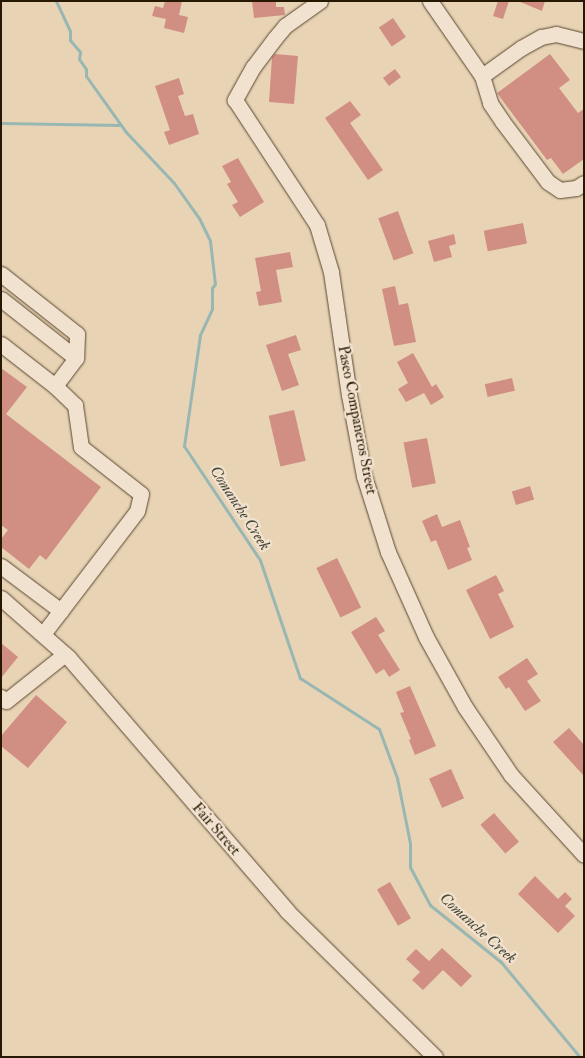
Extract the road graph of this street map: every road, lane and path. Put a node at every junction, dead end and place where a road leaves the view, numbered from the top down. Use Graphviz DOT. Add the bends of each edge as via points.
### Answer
graph roads {
  1 [pos="320,1"];
  2 [pos="430,1"];
  3 [pos="584,41"];
  4 [pos="482,76"];
  5 [pos="584,183"];
  6 [pos="1,274"];
  7 [pos="1,299"];
  8 [pos="1,344"];
  9 [pos="76,358"];
  10 [pos="55,386"];
  11 [pos="1,566"];
  12 [pos="1,598"];
  13 [pos="61,611"];
  14 [pos="43,634"];
  15 [pos="65,654"];
  16 [pos="1,698"];
  17 [pos="584,855"];
  18 [pos="435,1057"];
  1 -- 17 [label="street, Paseo Companeros Street" via="285,26 253,67 235,100 317,225 331,272 364,476 388,552 426,637 465,707 511,775"];
  2 -- 4 [label="street"];
  3 -- 4 [label="street" via="556,34 542,37"];
  4 -- 5 [label="street" via="490,103 548,182 560,190 576,188"];
  6 -- 9 [label="street" via="77,334"];
  7 -- 9 [label="street"];
  8 -- 10 [label="street"];
  9 -- 10 [label="street"];
  10 -- 13 [label="street" via="75,405 81,447 140,494 137,511"];
  11 -- 13 [label="street"];
  12 -- 14 [label="street, Fair Street"];
  13 -- 14 [label="street"];
  14 -- 15 [label="street, Fair Street"];
  15 -- 16 [label="street" via="6,701"];
  15 -- 18 [label="street, Fair Street" via="287,911"];
}
